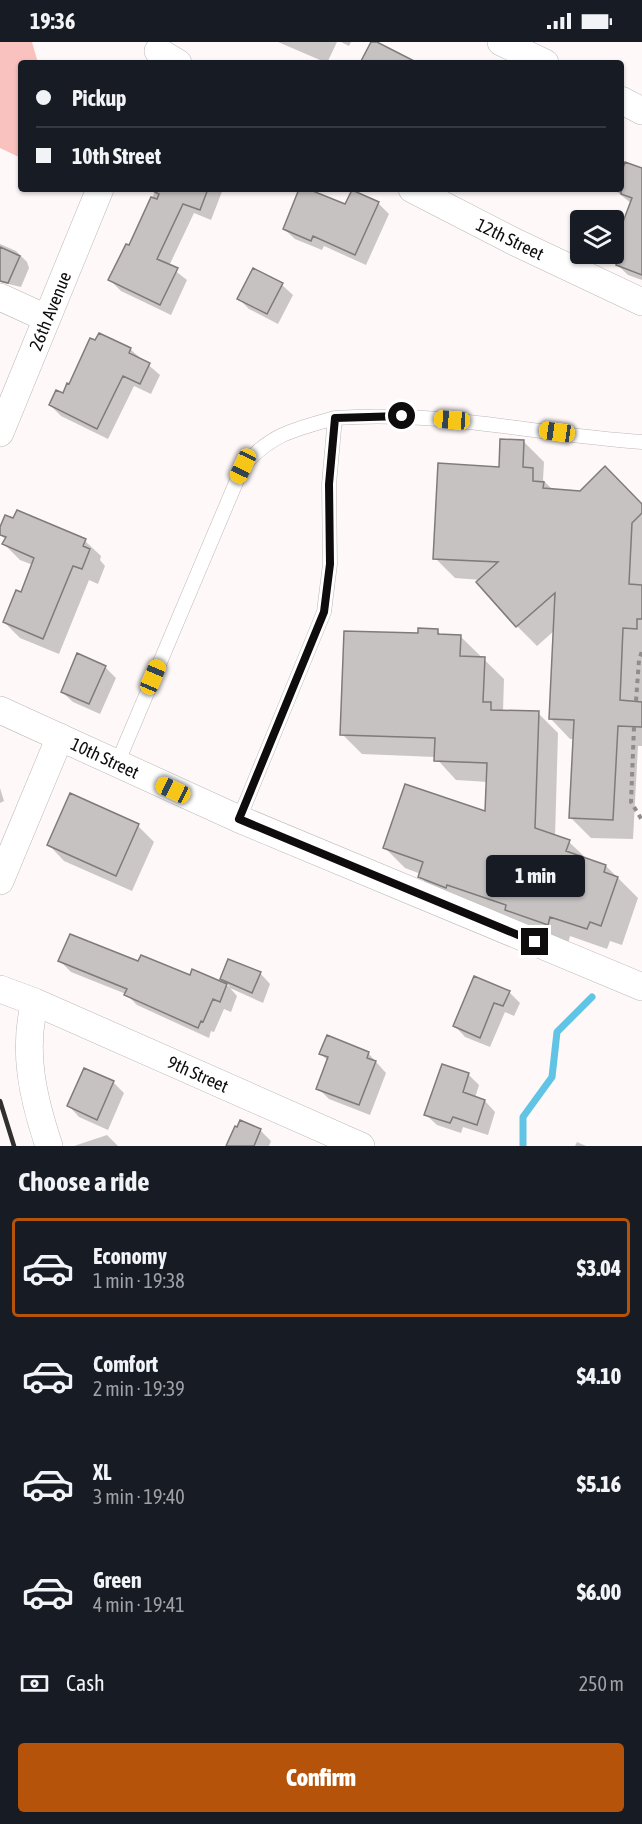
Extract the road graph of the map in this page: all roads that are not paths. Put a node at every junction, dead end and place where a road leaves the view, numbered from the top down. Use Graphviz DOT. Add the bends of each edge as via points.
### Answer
graph roads {
  1 [pos="501,42"];
  2 [pos="538,60"];
  3 [pos="624,102"];
  4 [pos="642,111"];
  5 [pos="99,192"];
  6 [pos="418,192"];
  7 [pos="0,297"];
  8 [pos="642,302"];
  9 [pos="46,318"];
  10 [pos="335,418"];
  11 [pos="0,433"];
  12 [pos="642,442"];
  13 [pos="0,710"];
  14 [pos="60,737"];
  15 [pos="117,764"];
  16 [pos="239,819"];
  17 [pos="0,881"];
  18 [pos="642,987"];
  19 [pos="0,989"];
  20 [pos="35,1002"];
  21 [pos="49,1146"];
  22 [pos="361,1146"];
  1 -- 2 [label="street"];
  3 -- 4 [label="street"];
  5 -- 9 [label="street, 26th Avenue"];
  6 -- 8 [label="street, 12th Street"];
  7 -- 9 [label="street"];
  9 -- 11 [label="street, 26th Avenue"];
  10 -- 12 [label="lane" via="372,415 488,422"];
  10 -- 15 [label="lane" via="290,431 260,447 243,466"];
  10 -- 16 [label="lane" via="329,484 330,564 324,612"];
  13 -- 14 [label="street, 10th Street"];
  14 -- 15 [label="street, 10th Street"];
  14 -- 17 [label="street"];
  15 -- 16 [label="street, 10th Street"];
  16 -- 18 [label="street, 10th Street"];
  19 -- 20 [label="street, 9th Street"];
  20 -- 21 [label="street" via="28,1026 29,1071"];
  20 -- 22 [label="street, 9th Street"];
}
